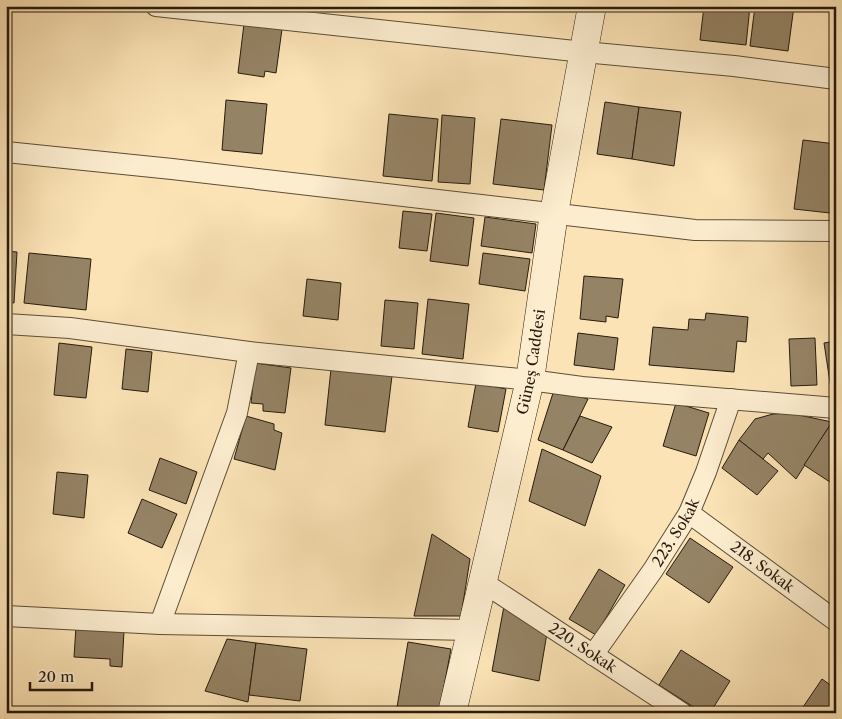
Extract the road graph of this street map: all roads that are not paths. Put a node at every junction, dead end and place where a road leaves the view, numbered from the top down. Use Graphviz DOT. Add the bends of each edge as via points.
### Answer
graph roads {
  1 [pos="156,6"];
  2 [pos="592,6"];
  3 [pos="584,52"];
  4 [pos="836,80"];
  5 [pos="6,152"];
  6 [pos="554,213"];
  7 [pos="836,231"];
  8 [pos="6,324"];
  9 [pos="249,352"];
  10 [pos="530,380"];
  11 [pos="731,399"];
  12 [pos="836,408"];
  13 [pos="689,513"];
  14 [pos="484,583"];
  15 [pos="6,616"];
  16 [pos="836,621"];
  17 [pos="160,624"];
  18 [pos="471,630"];
  19 [pos="593,655"];
  20 [pos="452,713"];
  21 [pos="682,713"];
  1 -- 3 [label="street"];
  2 -- 3 [label="street, Güneş Caddesi"];
  3 -- 4 [label="street" via="734,66"];
  3 -- 6 [label="street, Güneş Caddesi"];
  5 -- 6 [label="street"];
  6 -- 7 [label="street" via="695,230"];
  6 -- 10 [label="street, Güneş Caddesi"];
  8 -- 9 [label="street" via="70,328"];
  9 -- 10 [label="street"];
  9 -- 17 [label="street" via="237,413"];
  10 -- 11 [label="street"];
  10 -- 14 [label="street, Güneş Caddesi"];
  11 -- 12 [label="street"];
  11 -- 13 [label="street, 223. Sokak"];
  13 -- 16 [label="street, 218. Sokak"];
  13 -- 19 [label="street, 223. Sokak"];
  14 -- 18 [label="street, Güneş Caddesi"];
  14 -- 19 [label="street, 220. Sokak"];
  15 -- 17 [label="street"];
  17 -- 18 [label="street"];
  18 -- 20 [label="street, Güneş Caddesi"];
  19 -- 21 [label="street, 220. Sokak"];
}
